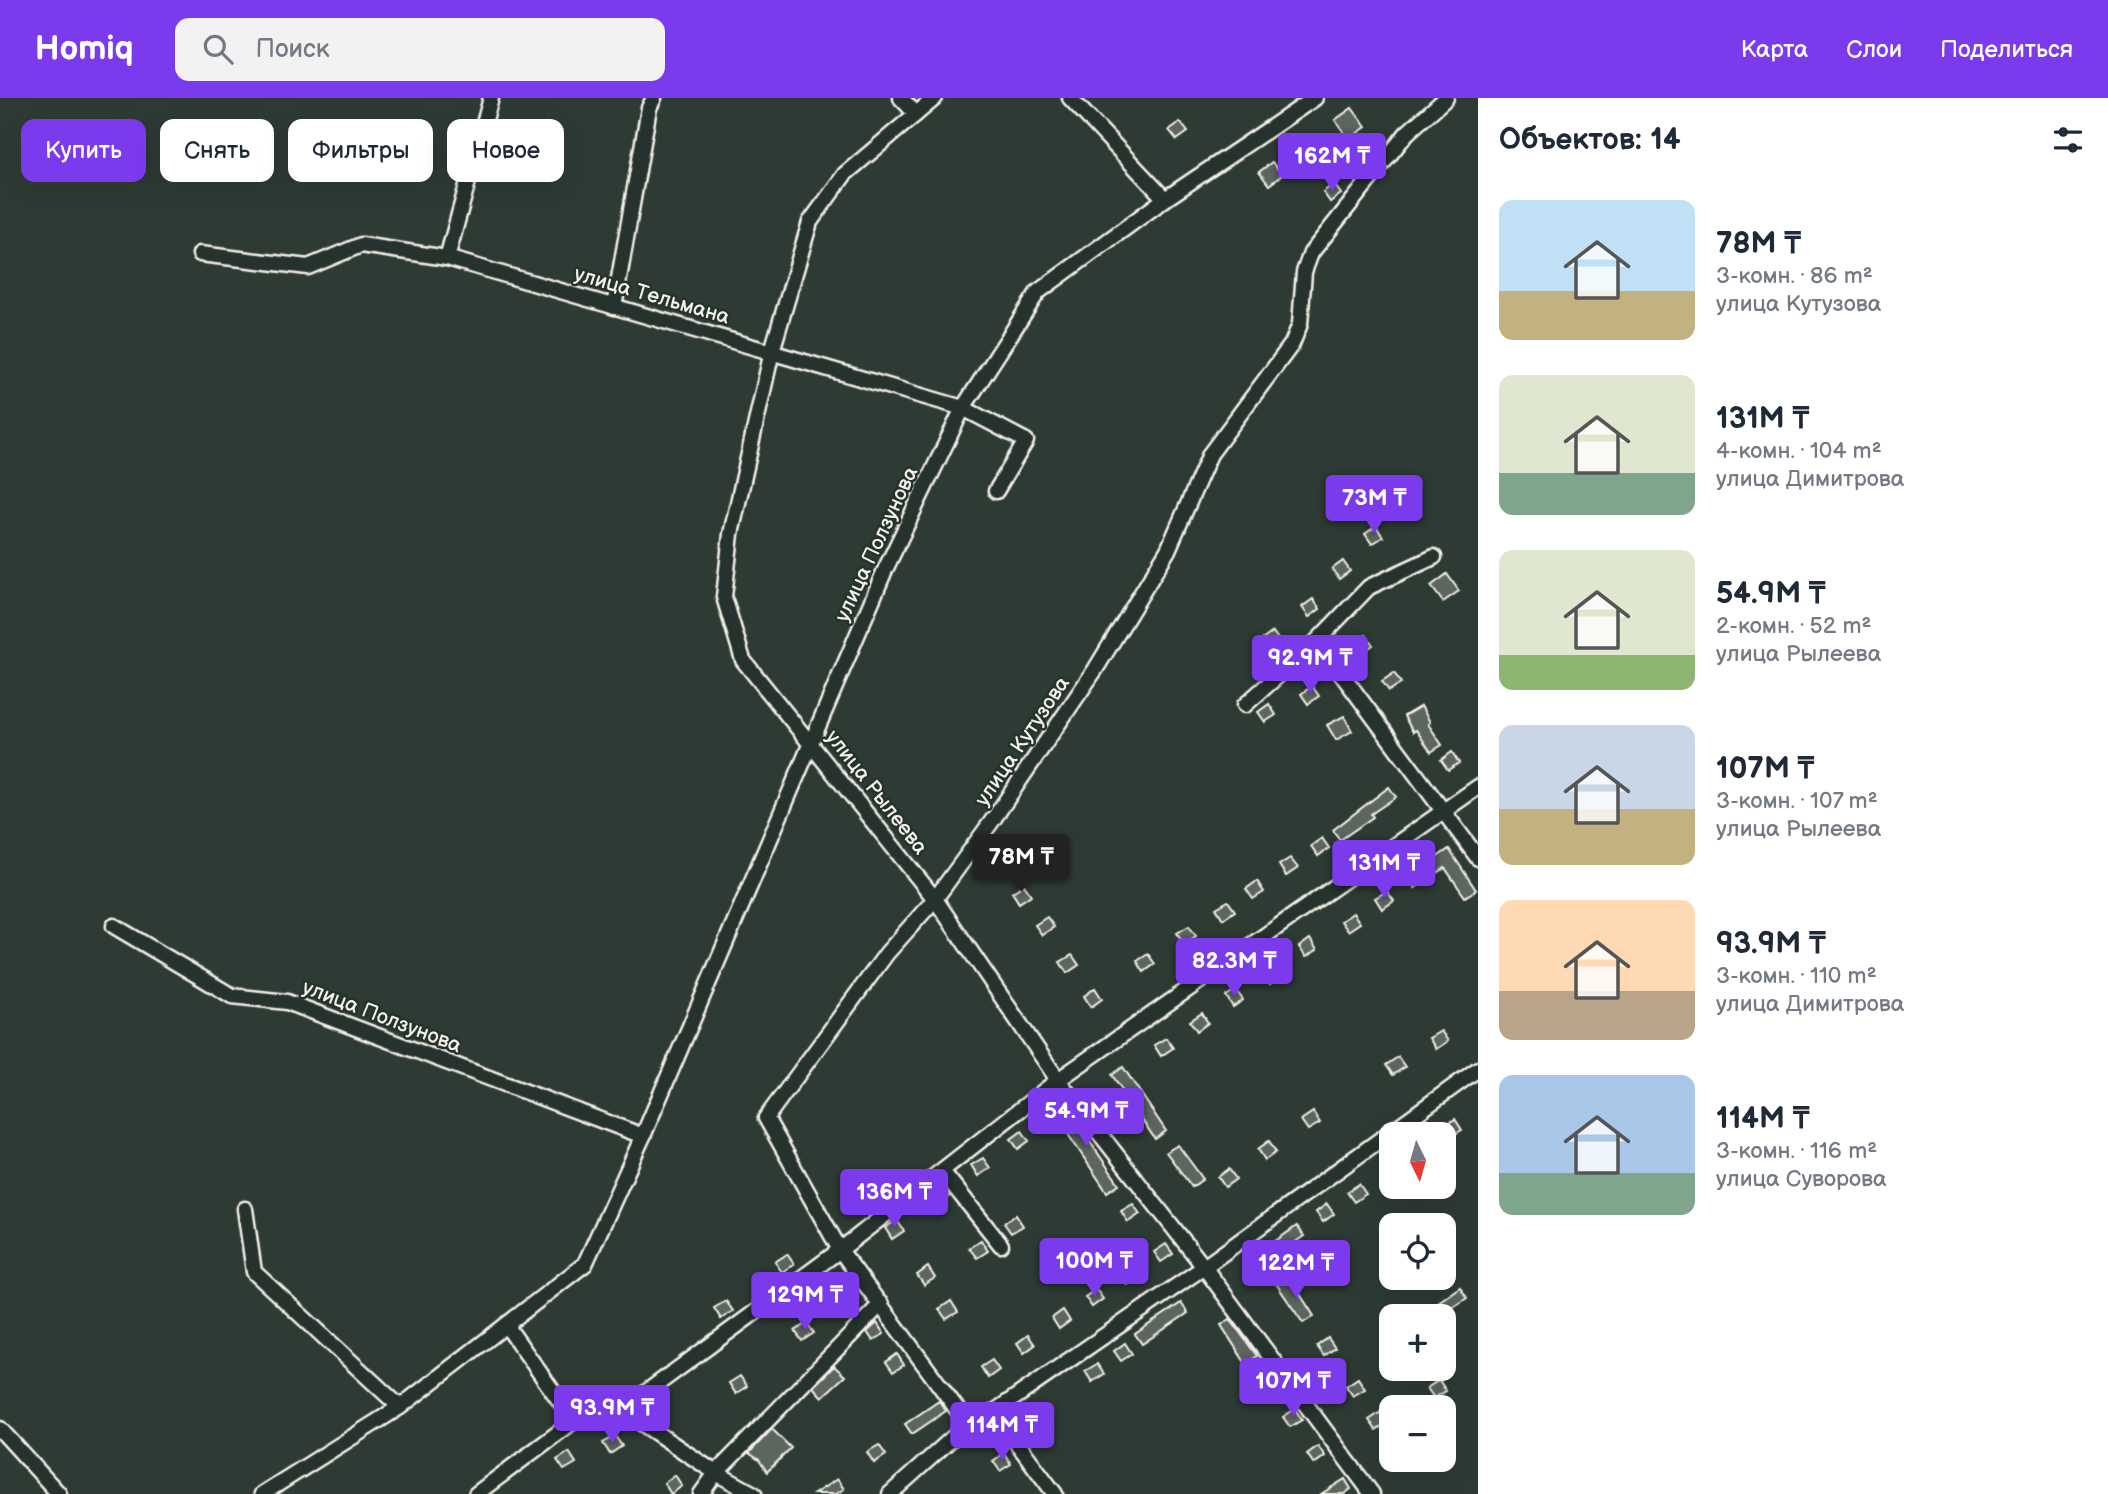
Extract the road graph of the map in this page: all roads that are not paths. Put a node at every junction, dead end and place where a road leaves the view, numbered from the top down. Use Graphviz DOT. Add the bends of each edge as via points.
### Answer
graph roads {
  1 [pos="491,98"];
  2 [pos="654,98"];
  3 [pos="901,98"];
  4 [pos="935,98"];
  5 [pos="1070,98"];
  6 [pos="1315,98"];
  7 [pos="1446,98"];
  8 [pos="916,114"];
  9 [pos="1165,199"];
  10 [pos="200,254"];
  11 [pos="446,258"];
  12 [pos="614,307"];
  13 [pos="772,351"];
  14 [pos="963,408"];
  15 [pos="996,491"];
  16 [pos="1434,557"];
  17 [pos="1317,641"];
  18 [pos="1245,705"];
  19 [pos="812,743"];
  20 [pos="1478,787"];
  21 [pos="1444,810"];
  22 [pos="1478,858"];
  23 [pos="935,899"];
  24 [pos="114,926"];
  25 [pos="1478,1069"];
  26 [pos="1058,1080"];
  27 [pos="643,1136"];
  28 [pos="942,1171"];
  29 [pos="245,1209"];
  30 [pos="1001,1245"];
  31 [pos="840,1250"];
  32 [pos="1203,1266"];
  33 [pos="881,1304"];
  34 [pos="506,1325"];
  35 [pos="400,1407"];
  36 [pos="622,1410"];
  37 [pos="994,1412"];
  38 [pos="575,1421"];
  39 [pos="968,1424"];
  40 [pos="0,1429"];
  41 [pos="716,1473"];
  42 [pos="59,1494"];
  43 [pos="262,1494"];
  44 [pos="476,1494"];
  45 [pos="701,1494"];
  46 [pos="754,1494"];
  47 [pos="890,1494"];
  48 [pos="1055,1494"];
  49 [pos="1372,1494"];
  1 -- 11 [label="street"];
  2 -- 12 [label="street"];
  3 -- 8 [label="street"];
  4 -- 8 [label="street, улица Рылеева"];
  5 -- 9 [label="street"];
  6 -- 9 [label="street, улица Ползунова"];
  7 -- 23 [label="street, улица Кутузова" via="1408,133 1311,253 1304,272 1300,324 1292,344 1210,454 1168,550 1095,670"];
  8 -- 13 [label="street, улица Рылеева" via="845,174 810,222"];
  9 -- 14 [label="street, улица Ползунова" via="1038,292"];
  10 -- 11 [label="street, улица Тельмана" via="308,267 361,245"];
  11 -- 12 [label="street, улица Тельмана"];
  12 -- 13 [label="street, улица Тельмана"];
  13 -- 14 [label="street, улица Тельмана"];
  13 -- 19 [label="street, улица Рылеева" via="731,534 724,597 743,660"];
  14 -- 15 [label="street, улица Тельмана" via="1026,441"];
  14 -- 19 [label="street, улица Ползунова" via="885,570"];
  16 -- 17 [label="street" via="1369,587"];
  17 -- 18 [label="street"];
  17 -- 21 [label="street"];
  19 -- 23 [label="street, улица Рылеева"];
  19 -- 27 [label="street, улица Ползунова"];
  20 -- 21 [label="street"];
  21 -- 22 [label="street"];
  21 -- 26 [label="street"];
  23 -- 26 [label="street, улица Рылеева"];
  23 -- 31 [label="street, улица Кутузова" via="887,953 766,1118"];
  24 -- 27 [label="street, улица Ползунова" via="232,996 288,1002"];
  25 -- 32 [label="street"];
  26 -- 28 [label="street"];
  26 -- 32 [label="street, улица Рылеева"];
  27 -- 34 [label="street, улица Ползунова" via="585,1264"];
  28 -- 30 [label="street"];
  28 -- 31 [label="street"];
  29 -- 35 [label="street" via="254,1272"];
  31 -- 33 [label="street, улица Кутузова"];
  31 -- 36 [label="street"];
  32 -- 37 [label="street"];
  32 -- 49 [label="street, улица Рылеева"];
  33 -- 39 [label="street, улица Кутузова"];
  33 -- 41 [label="street"];
  34 -- 35 [label="street, улица Ползунова"];
  34 -- 38 [label="street"];
  35 -- 43 [label="street, улица Ползунова"];
  36 -- 38 [label="street"];
  36 -- 41 [label="street"];
  37 -- 39 [label="street"];
  37 -- 48 [label="street"];
  38 -- 44 [label="street"];
  39 -- 47 [label="street"];
  40 -- 42 [label="street"];
  41 -- 45 [label="street"];
  41 -- 46 [label="street"];
}
